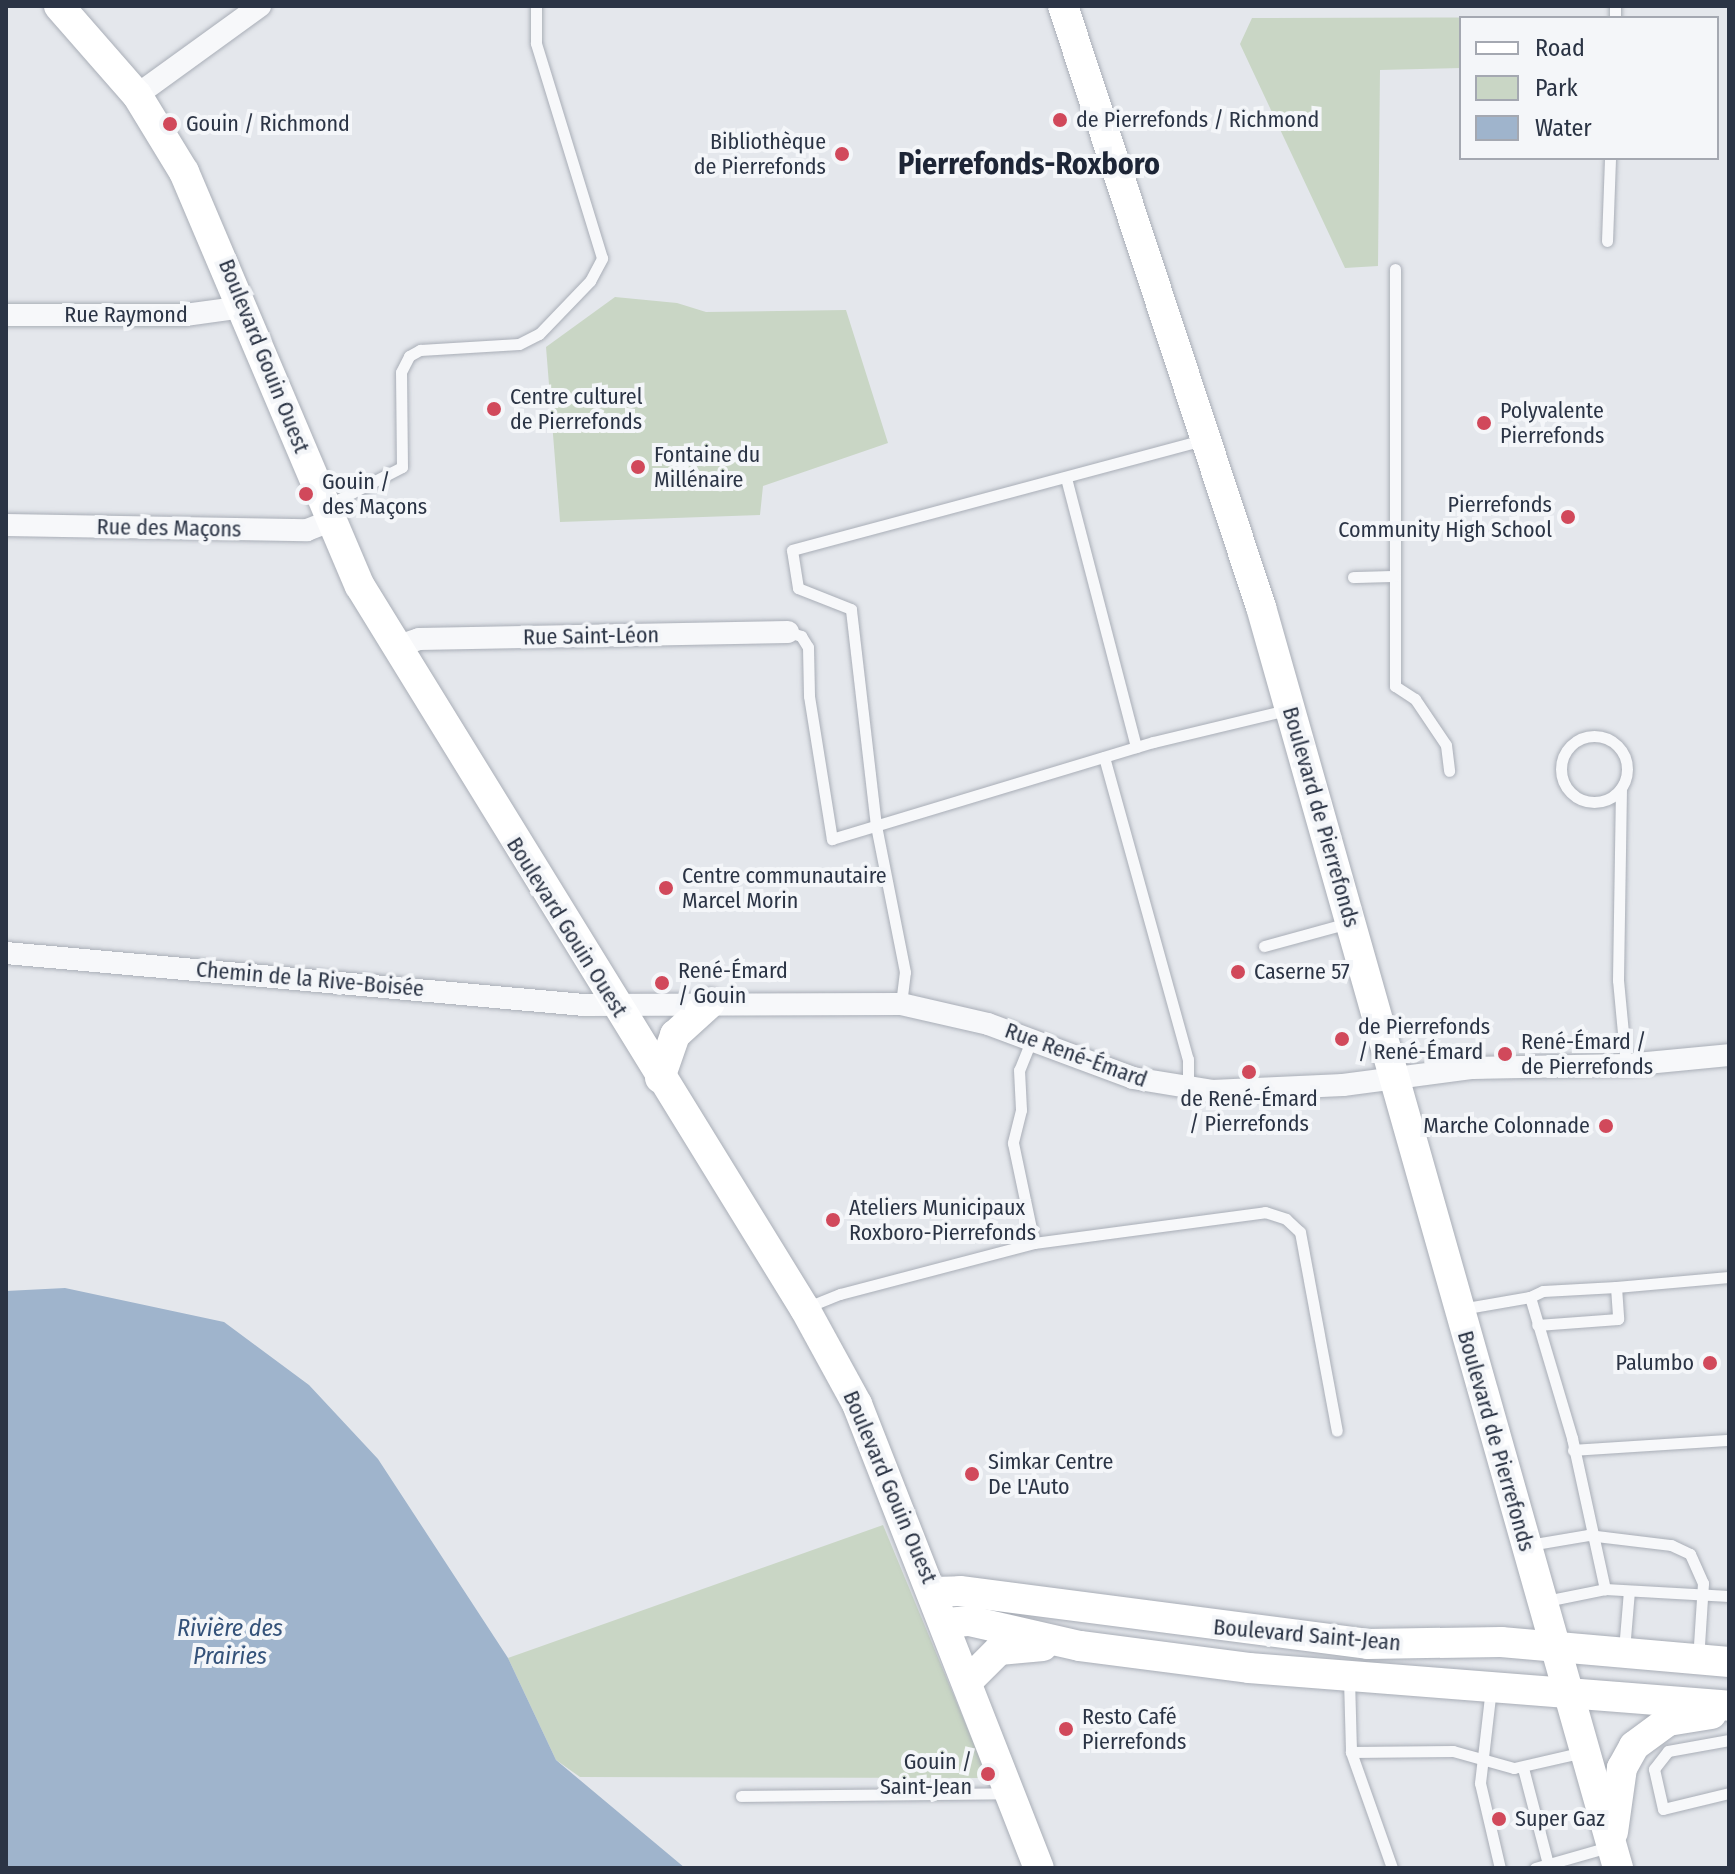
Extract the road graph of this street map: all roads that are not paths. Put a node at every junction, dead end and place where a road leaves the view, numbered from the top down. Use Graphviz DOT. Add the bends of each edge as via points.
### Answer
graph roads {
  1 [pos="59,6"];
  2 [pos="260,6"];
  3 [pos="536,6"];
  4 [pos="1063,6"];
  5 [pos="137,95"];
  6 [pos="1610,160"];
  7 [pos="1607,241"];
  8 [pos="1395,269"];
  9 [pos="244,307"];
  10 [pos="6,315"];
  11 [pos="1207,439"];
  12 [pos="1066,478"];
  13 [pos="327,514"];
  14 [pos="6,525"];
  15 [pos="1395,576"];
  16 [pos="1353,577"];
  17 [pos="788,632"];
  18 [pos="396,647"];
  19 [pos="1290,709"];
  20 [pos="1136,747"];
  21 [pos="1104,757"];
  22 [pos="1449,771"];
  23 [pos="1621,788"];
  24 [pos="876,826"];
  25 [pos="1351,923"];
  26 [pos="1264,946"];
  27 [pos="6,953"];
  28 [pos="710,1003"];
  29 [pos="901,1004"];
  30 [pos="615,1005"];
  31 [pos="1031,1041"];
  32 [pos="1729,1055"];
  33 [pos="1626,1065"];
  34 [pos="1394,1077"];
  35 [pos="660,1078"];
  36 [pos="1188,1089"];
  37 [pos="1034,1243"];
  38 [pos="1729,1277"];
  39 [pos="1616,1287"];
  40 [pos="1530,1297"];
  41 [pos="805,1309"];
  42 [pos="1459,1309"];
  43 [pos="1537,1325"];
  44 [pos="1337,1431"];
  45 [pos="1729,1440"];
  46 [pos="1573,1450"];
  47 [pos="1592,1535"];
  48 [pos="1526,1546"];
  49 [pos="1605,1589"];
  50 [pos="1629,1591"];
  51 [pos="935,1592"];
  52 [pos="1729,1596"];
  53 [pos="1702,1597"];
  54 [pos="1541,1602"];
  55 [pos="946,1623"];
  56 [pos="1080,1646"];
  57 [pos="1554,1648"];
  58 [pos="1624,1654"];
  59 [pos="1698,1660"];
  60 [pos="1729,1662"];
  61 [pos="1349,1675"];
  62 [pos="968,1681"];
  63 [pos="1491,1687"];
  64 [pos="1568,1693"];
  65 [pos="1729,1709"];
  66 [pos="1729,1740"];
  67 [pos="1351,1752"];
  68 [pos="1585,1752"];
  69 [pos="1483,1758"];
  70 [pos="1523,1768"];
  71 [pos="1011,1793"];
  72 [pos="1729,1793"];
  73 [pos="741,1796"];
  74 [pos="1615,1857"];
  75 [pos="1548,1864"];
  76 [pos="1039,1868"];
  77 [pos="1392,1868"];
  78 [pos="1500,1868"];
  79 [pos="1535,1868"];
  1 -- 5 [label="street, Boulevard Gouin Ouest"];
  2 -- 5 [label="street"];
  3 -- 13 [label="lane" via="536,43 602,258 590,281 539,334 519,344 420,350 409,356 401,372 402,467"];
  4 -- 11 [label="street, Boulevard de Pierrefonds"];
  5 -- 9 [label="street, Boulevard Gouin Ouest" via="192,186"];
  6 -- 7 [label="lane"];
  8 -- 15 [label="lane"];
  9 -- 10 [label="street, Rue Raymond" via="185,315"];
  9 -- 13 [label="street, Boulevard Gouin Ouest"];
  11 -- 12 [label="lane"];
  11 -- 19 [label="street, Boulevard de Pierrefonds"];
  12 -- 20 [label="lane"];
  12 -- 24 [label="lane" via="792,550 798,588 851,609"];
  13 -- 14 [label="street, Rue des Maçons" via="307,530"];
  13 -- 18 [label="street, Boulevard Gouin Ouest"];
  15 -- 16 [label="lane"];
  15 -- 22 [label="lane" via="1395,686 1415,699 1446,745"];
  17 -- 18 [label="street, Rue Saint-Léon" via="419,639"];
  17 -- 24 [label="lane" via="801,636 808,647 809,696 832,839"];
  18 -- 30 [label="street, Boulevard Gouin Ouest"];
  19 -- 20 [label="lane"];
  19 -- 25 [label="street, Boulevard de Pierrefonds"];
  20 -- 21 [label="lane"];
  21 -- 24 [label="lane"];
  21 -- 36 [label="lane" via="1188,1059"];
  23 -- 23 [label="lane" via="1625,757 1613,741 1591,736 1571,745 1562,765 1574,794 1604,800"];
  23 -- 33 [label="lane" via="1618,980"];
  24 -- 29 [label="lane" via="905,972"];
  25 -- 26 [label="lane"];
  25 -- 34 [label="street, Boulevard de Pierrefonds"];
  27 -- 30 [label="street, Chemin de la Rive-Boisée"];
  28 -- 29 [label="street, Rue René-Émard"];
  28 -- 30 [label="street, Rue René-Émard"];
  28 -- 35 [label="street" via="675,1035"];
  29 -- 31 [label="street, Rue René-Émard" via="975,1020"];
  30 -- 35 [label="street, Boulevard Gouin Ouest"];
  31 -- 36 [label="street, Rue René-Émard" via="1133,1078"];
  31 -- 37 [label="lane" via="1019,1070 1021,1110 1013,1143"];
  32 -- 33 [label="street, Rue René-Émard"];
  33 -- 34 [label="street, Rue René-Émard" via="1529,1065"];
  34 -- 36 [label="street, Rue René-Émard" via="1267,1090"];
  34 -- 42 [label="street, Boulevard de Pierrefonds"];
  35 -- 41 [label="street, Boulevard Gouin Ouest"];
  37 -- 41 [label="lane" via="840,1294"];
  37 -- 44 [label="lane" via="1265,1212 1286,1219 1300,1232"];
  38 -- 39 [label="lane"];
  39 -- 40 [label="lane" via="1543,1291"];
  39 -- 43 [label="lane" via="1618,1319"];
  40 -- 42 [label="lane"];
  40 -- 43 [label="lane"];
  41 -- 51 [label="street, Boulevard Gouin Ouest" via="869,1429"];
  42 -- 48 [label="street, Boulevard de Pierrefonds"];
  43 -- 46 [label="lane"];
  45 -- 46 [label="lane"];
  46 -- 47 [label="lane"];
  47 -- 48 [label="lane"];
  47 -- 49 [label="lane"];
  47 -- 53 [label="lane" via="1682,1549 1699,1566"];
  48 -- 54 [label="street, Boulevard de Pierrefonds"];
  49 -- 50 [label="lane"];
  49 -- 54 [label="lane"];
  50 -- 53 [label="lane"];
  50 -- 58 [label="lane"];
  51 -- 55 [label="street, Boulevard Gouin Ouest"];
  51 -- 57 [label="street, Boulevard Saint-Jean" via="1368,1644 1487,1641"];
  52 -- 53 [label="lane"];
  53 -- 59 [label="lane"];
  54 -- 57 [label="street, Boulevard de Pierrefonds"];
  55 -- 56 [label="street, Boulevard Saint-Jean" via="970,1621"];
  55 -- 62 [label="street, Boulevard Gouin Ouest"];
  56 -- 61 [label="street, Boulevard Saint-Jean"];
  56 -- 62 [label="street" via="999,1650"];
  57 -- 58 [label="street, Boulevard Saint-Jean"];
  57 -- 64 [label="street, Boulevard de Pierrefonds"];
  58 -- 59 [label="street, Boulevard Saint-Jean"];
  59 -- 60 [label="street, Boulevard Saint-Jean"];
  61 -- 63 [label="street, Boulevard Saint-Jean"];
  61 -- 67 [label="lane"];
  62 -- 71 [label="street, Boulevard Gouin Ouest"];
  63 -- 64 [label="street, Boulevard Saint-Jean"];
  63 -- 69 [label="lane"];
  64 -- 65 [label="street, Boulevard Saint-Jean"];
  64 -- 68 [label="street, Boulevard de Pierrefonds"];
  65 -- 74 [label="street" via="1676,1718 1638,1741 1622,1768"];
  66 -- 72 [label="lane" via="1668,1751 1654,1769 1663,1809"];
  67 -- 69 [label="lane" via="1453,1751"];
  67 -- 77 [label="lane"];
  68 -- 70 [label="lane"];
  68 -- 74 [label="street, Boulevard de Pierrefonds"];
  69 -- 70 [label="lane"];
  69 -- 78 [label="lane" via="1482,1798"];
  70 -- 75 [label="lane"];
  71 -- 73 [label="lane"];
  71 -- 76 [label="street, Boulevard Gouin Ouest"];
  74 -- 75 [label="lane"];
  75 -- 79 [label="lane"];
}
